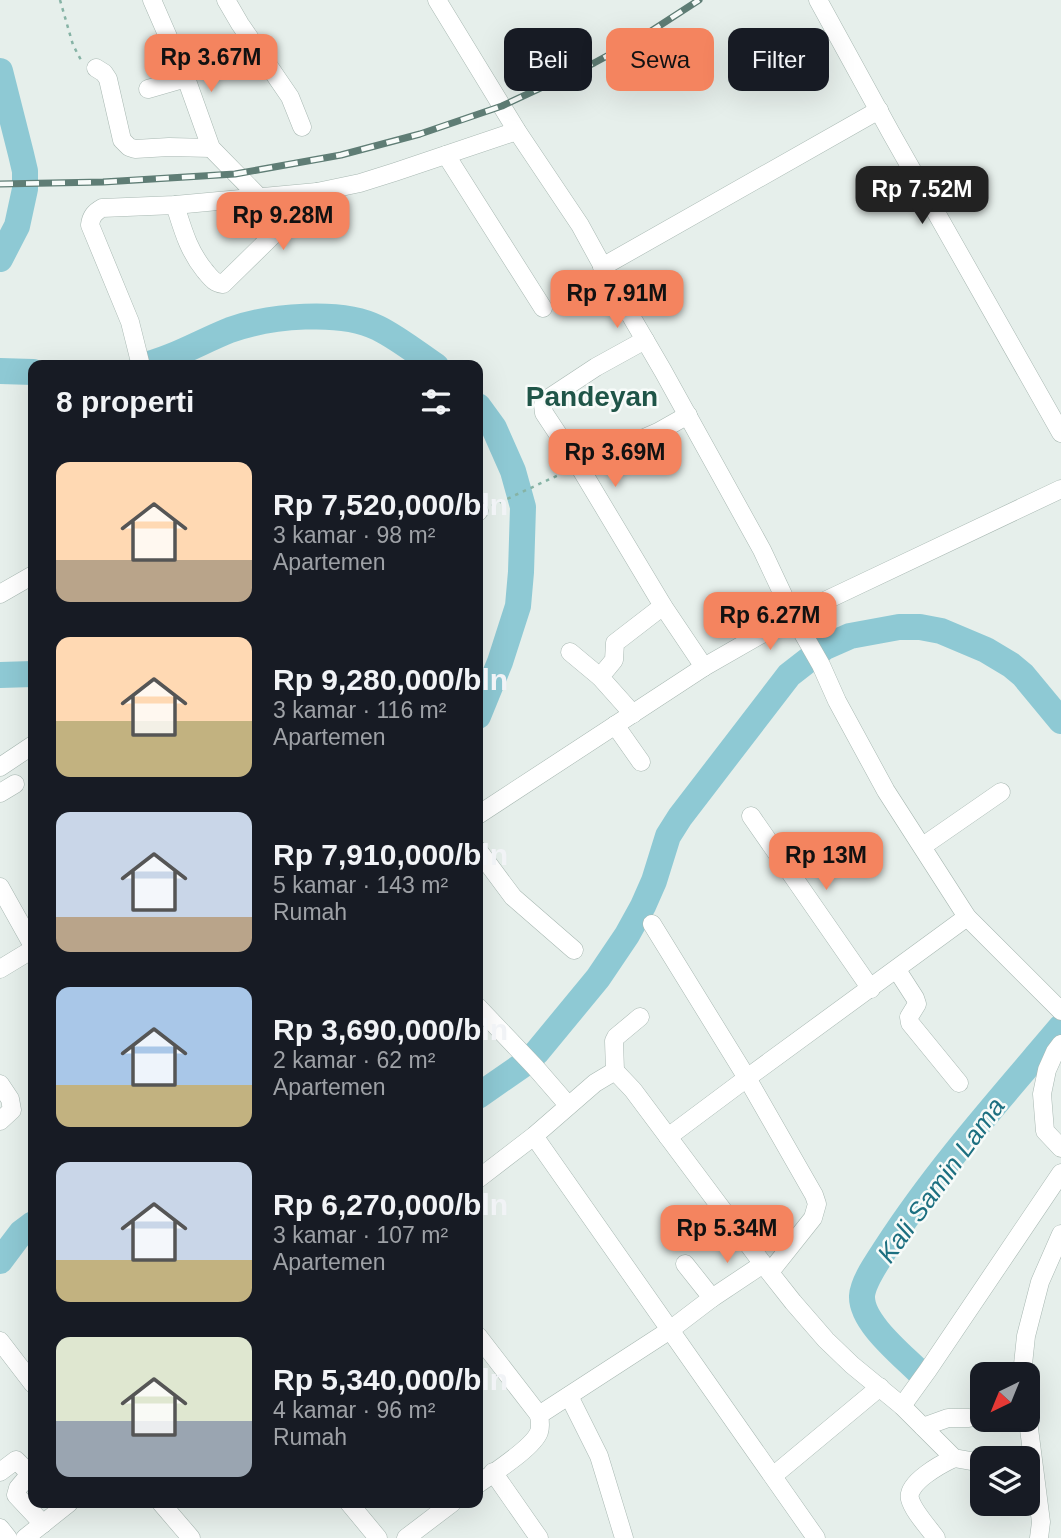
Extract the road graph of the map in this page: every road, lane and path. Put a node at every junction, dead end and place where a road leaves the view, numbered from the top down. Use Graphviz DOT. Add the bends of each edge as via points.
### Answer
graph roads {
  1 [pos="60,0"];
  2 [pos="152,0"];
  3 [pos="226,0"];
  4 [pos="437,0"];
  5 [pos="818,0"];
  6 [pos="76,53"];
  7 [pos="96,68"];
  8 [pos="186,79"];
  9 [pos="148,89"];
  10 [pos="879,110"];
  11 [pos="302,127"];
  12 [pos="517,131"];
  13 [pos="211,148"];
  14 [pos="446,155"];
  15 [pos="317,192"];
  16 [pos="258,196"];
  17 [pos="175,205"];
  18 [pos="602,267"];
  19 [pos="543,308"];
  20 [pos="645,340"];
  21 [pos="140,360"];
  22 [pos="688,415"];
  23 [pos="1061,433"];
  24 [pos="603,456"];
  25 [pos="579,466"];
  26 [pos="1061,489"];
  27 [pos="483,510"];
  28 [pos="28,578"];
  29 [pos="0,594"];
  30 [pos="663,606"];
  31 [pos="793,616"];
  32 [pos="570,652"];
  33 [pos="704,667"];
  34 [pos="600,677"];
  35 [pos="633,714"];
  36 [pos="615,725"];
  37 [pos="28,748"];
  38 [pos="641,762"];
  39 [pos="0,767"];
  40 [pos="1001,792"];
  41 [pos="483,812"];
  42 [pos="751,816"];
  43 [pos="923,846"];
  44 [pos="483,857"];
  45 [pos="0,887"];
  46 [pos="967,918"];
  47 [pos="652,924"];
  48 [pos="28,938"];
  49 [pos="28,950"];
  50 [pos="574,950"];
  51 [pos="0,969"];
  52 [pos="897,970"];
  53 [pos="871,989"];
  54 [pos="1061,1011"];
  55 [pos="483,1012"];
  56 [pos="640,1017"];
  57 [pos="1061,1044"];
  58 [pos="615,1070"];
  59 [pos="747,1077"];
  60 [pos="959,1083"];
  61 [pos="0,1084"];
  62 [pos="568,1105"];
  63 [pos="0,1121"];
  64 [pos="534,1136"];
  65 [pos="668,1138"];
  66 [pos="1061,1148"];
  67 [pos="1061,1173"];
  68 [pos="483,1175"];
  69 [pos="1061,1234"];
  70 [pos="685,1264"];
  71 [pos="766,1268"];
  72 [pos="712,1298"];
  73 [pos="670,1330"];
  74 [pos="0,1341"];
  75 [pos="483,1342"];
  76 [pos="1023,1362"];
  77 [pos="28,1377"];
  78 [pos="880,1387"];
  79 [pos="569,1396"];
  80 [pos="902,1406"];
  81 [pos="539,1415"];
  82 [pos="969,1418"];
  83 [pos="923,1427"];
  84 [pos="1029,1432"];
  85 [pos="954,1458"];
  86 [pos="970,1461"];
  87 [pos="0,1472"];
  88 [pos="493,1472"];
  89 [pos="28,1473"];
  90 [pos="28,1476"];
  91 [pos="773,1476"];
  92 [pos="483,1480"];
  93 [pos="28,1508"];
  94 [pos="28,1508"];
  95 [pos="63,1508"];
  96 [pos="165,1508"];
  97 [pos="353,1508"];
  98 [pos="445,1508"];
  99 [pos="43,1524"];
  100 [pos="0,1528"];
  101 [pos="810,1536"];
  102 [pos="8,1538"];
  103 [pos="25,1538"];
  104 [pos="191,1538"];
  105 [pos="378,1538"];
  106 [pos="406,1538"];
  107 [pos="538,1538"];
  108 [pos="624,1538"];
  109 [pos="936,1538"];
  110 [pos="1039,1538"];
  1 -- 6 [label="path"];
  2 -- 8 [label="street"];
  3 -- 11 [label="street" via="290,97"];
  4 -- 12 [label="street"];
  5 -- 10 [label="street"];
  7 -- 13 [label="street" via="107,79 122,139 129,147"];
  8 -- 9 [label="street"];
  8 -- 13 [label="street"];
  10 -- 18 [label="street"];
  10 -- 23 [label="street"];
  12 -- 14 [label="street"];
  12 -- 18 [label="street" via="580,225"];
  13 -- 16 [label="street"];
  14 -- 15 [label="street"];
  14 -- 19 [label="street"];
  15 -- 16 [label="street"];
  15 -- 17 [label="street" via="223,284 215,282 188,246"];
  16 -- 17 [label="street"];
  17 -- 21 [label="street" via="102,208 91,220"];
  18 -- 20 [label="street"];
  20 -- 22 [label="street"];
  20 -- 25 [label="street" via="544,402 544,413"];
  22 -- 24 [label="street"];
  22 -- 31 [label="street"];
  25 -- 27 [label="path"];
  25 -- 30 [label="street"];
  26 -- 31 [label="street"];
  28 -- 29 [label="street"];
  30 -- 33 [label="street"];
  30 -- 34 [label="street" via="615,643 614,660"];
  31 -- 33 [label="street"];
  31 -- 43 [label="street" via="886,791"];
  32 -- 34 [label="street"];
  33 -- 35 [label="street"];
  34 -- 35 [label="street"];
  35 -- 36 [label="street"];
  36 -- 38 [label="street"];
  36 -- 41 [label="street"];
  37 -- 39 [label="street"];
  40 -- 43 [label="street"];
  42 -- 53 [label="street"];
  43 -- 46 [label="street"];
  44 -- 50 [label="street" via="513,897"];
  45 -- 48 [label="street"];
  46 -- 52 [label="street"];
  46 -- 54 [label="street"];
  47 -- 59 [label="street"];
  49 -- 51 [label="street"];
  52 -- 53 [label="street"];
  52 -- 60 [label="street" via="917,1004 910,1023"];
  53 -- 59 [label="street"];
  55 -- 62 [label="street"];
  56 -- 58 [label="street" via="614,1041"];
  57 -- 66 [label="street" via="1046,1070 1042,1094 1045,1131"];
  58 -- 62 [label="street"];
  58 -- 65 [label="street"];
  59 -- 65 [label="street"];
  59 -- 71 [label="street" via="817,1204 813,1218"];
  61 -- 63 [label="street" via="12,1110"];
  62 -- 64 [label="street"];
  64 -- 68 [label="street"];
  64 -- 73 [label="street"];
  65 -- 71 [label="street"];
  67 -- 80 [label="street"];
  69 -- 76 [label="street" via="1040,1282"];
  70 -- 72 [label="street"];
  71 -- 72 [label="street"];
  71 -- 78 [label="street" via="826,1340"];
  72 -- 73 [label="street"];
  73 -- 79 [label="street"];
  73 -- 91 [label="street"];
  74 -- 77 [label="street"];
  75 -- 81 [label="street"];
  78 -- 80 [label="street"];
  78 -- 91 [label="street"];
  79 -- 81 [label="street"];
  79 -- 108 [label="street" via="599,1456"];
  80 -- 83 [label="street"];
  81 -- 88 [label="street" via="541,1426 532,1443"];
  82 -- 83 [label="street" via="948,1418"];
  83 -- 85 [label="street"];
  84 -- 110 [label="street"];
  85 -- 86 [label="street"];
  85 -- 109 [label="street" via="914,1485 910,1494"];
  87 -- 89 [label="street" via="16,1460"];
  88 -- 92 [label="street"];
  88 -- 107 [label="street"];
  90 -- 93 [label="street" via="16,1491"];
  91 -- 101 [label="street"];
  94 -- 99 [label="street"];
  95 -- 99 [label="street"];
  96 -- 104 [label="street"];
  97 -- 105 [label="street"];
  98 -- 106 [label="street"];
  99 -- 103 [label="street"];
  100 -- 102 [label="street"];
}
